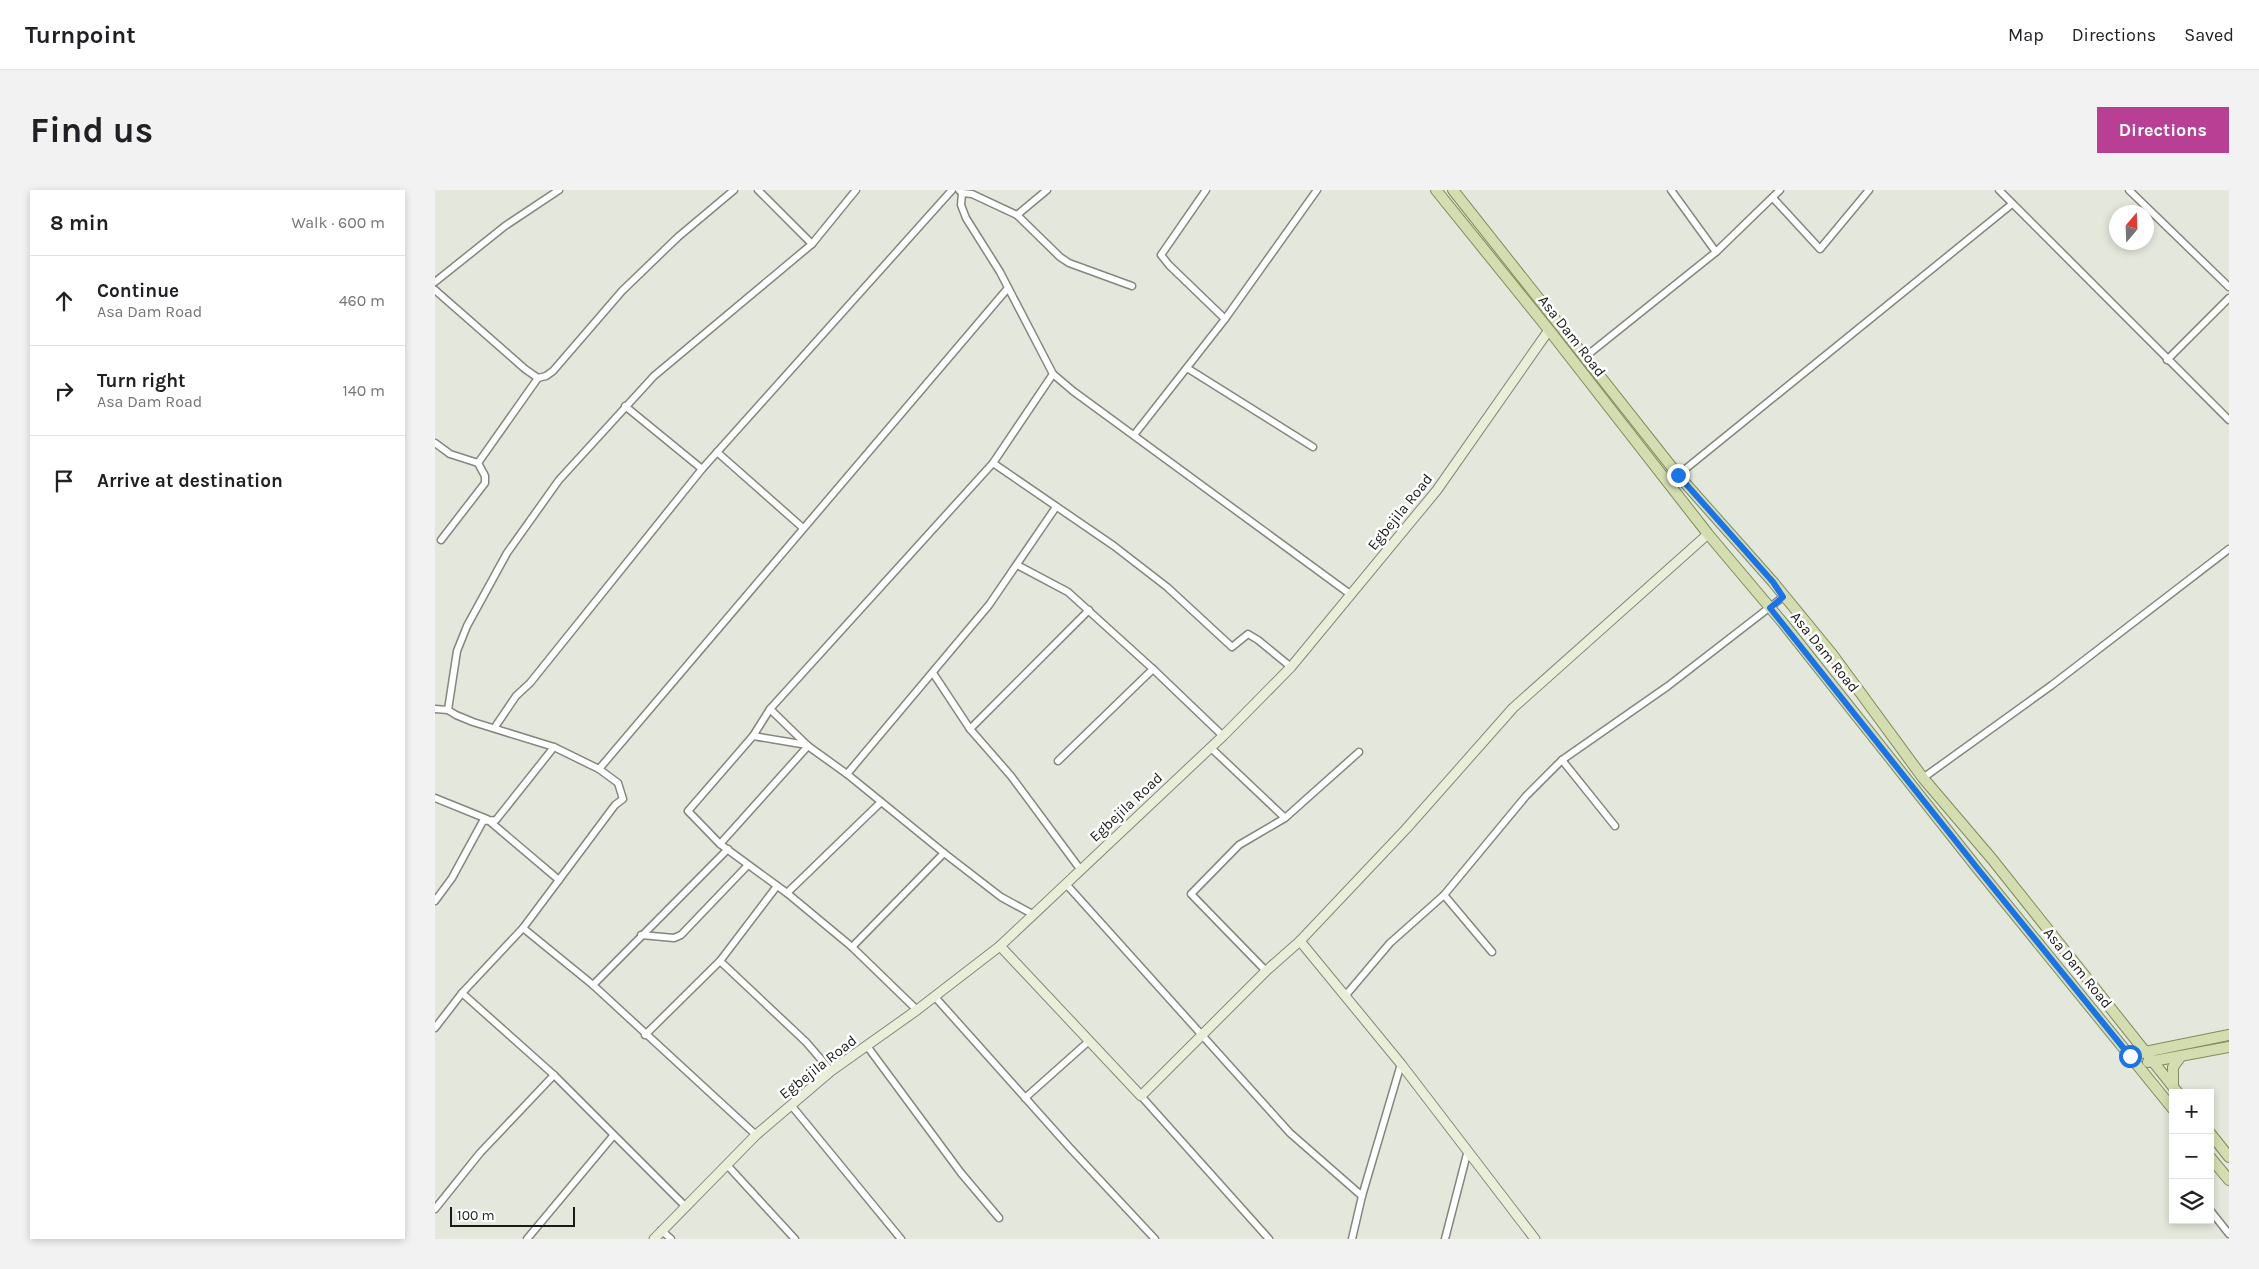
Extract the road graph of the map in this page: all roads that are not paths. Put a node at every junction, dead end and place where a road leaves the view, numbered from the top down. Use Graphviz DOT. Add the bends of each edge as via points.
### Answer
graph roads {
  1 [pos="559,190"];
  2 [pos="734,190"];
  3 [pos="758,190"];
  4 [pos="856,190"];
  5 [pos="952,190"];
  6 [pos="1047,190"];
  7 [pos="1206,190"];
  8 [pos="1317,190"];
  9 [pos="1436,190"];
  10 [pos="1453,190"];
  11 [pos="1671,190"];
  12 [pos="1780,190"];
  13 [pos="1869,190"];
  14 [pos="1999,190"];
  15 [pos="2129,190"];
  16 [pos="961,191"];
  17 [pos="1773,198"];
  18 [pos="2012,204"];
  19 [pos="1017,215"];
  20 [pos="812,244"];
  21 [pos="1716,252"];
  22 [pos="435,282"];
  23 [pos="1132,286"];
  24 [pos="2229,287"];
  25 [pos="1008,288"];
  26 [pos="435,290"];
  27 [pos="2229,298"];
  28 [pos="1225,319"];
  29 [pos="1549,330"];
  30 [pos="1585,357"];
  31 [pos="2167,360"];
  32 [pos="1187,368"];
  33 [pos="1053,374"];
  34 [pos="538,378"];
  35 [pos="625,406"];
  36 [pos="2229,420"];
  37 [pos="1134,435"];
  38 [pos="435,443"];
  39 [pos="1313,447"];
  40 [pos="717,452"];
  41 [pos="478,463"];
  42 [pos="993,463"];
  43 [pos="702,469"];
  44 [pos="1678,475"];
  45 [pos="1056,507"];
  46 [pos="803,528"];
  47 [pos="1708,534"];
  48 [pos="441,540"];
  49 [pos="2229,549"];
  50 [pos="1017,565"];
  51 [pos="1350,594"];
  52 [pos="1783,597"];
  53 [pos="1770,608"];
  54 [pos="1089,610"];
  55 [pos="1291,667"];
  56 [pos="1153,669"];
  57 [pos="933,673"];
  58 [pos="435,709"];
  59 [pos="770,709"];
  60 [pos="448,710"];
  61 [pos="495,727"];
  62 [pos="970,729"];
  63 [pos="753,736"];
  64 [pos="1223,736"];
  65 [pos="808,746"];
  66 [pos="554,747"];
  67 [pos="1210,747"];
  68 [pos="1359,752"];
  69 [pos="1562,760"];
  70 [pos="1058,761"];
  71 [pos="599,769"];
  72 [pos="847,774"];
  73 [pos="1923,778"];
  74 [pos="435,798"];
  75 [pos="881,802"];
  76 [pos="1285,818"];
  77 [pos="487,819"];
  78 [pos="1615,826"];
  79 [pos="720,844"];
  80 [pos="728,849"];
  81 [pos="944,853"];
  82 [pos="748,865"];
  83 [pos="1080,869"];
  84 [pos="559,880"];
  85 [pos="1066,884"];
  86 [pos="777,886"];
  87 [pos="787,893"];
  88 [pos="1445,895"];
  89 [pos="435,901"];
  90 [pos="1034,915"];
  91 [pos="523,928"];
  92 [pos="641,935"];
  93 [pos="1300,941"];
  94 [pos="1000,946"];
  95 [pos="852,947"];
  96 [pos="1492,952"];
  97 [pos="720,960"];
  98 [pos="1266,971"];
  99 [pos="593,985"];
  100 [pos="462,992"];
  101 [pos="1346,995"];
  102 [pos="935,996"];
  103 [pos="917,1010"];
  104 [pos="435,1028"];
  105 [pos="1202,1033"];
  106 [pos="2131,1033"];
  107 [pos="645,1035"];
  108 [pos="2229,1035"];
  109 [pos="1089,1040"];
  110 [pos="867,1046"];
  111 [pos="2166,1047"];
  112 [pos="2229,1047"];
  113 [pos="2146,1052"];
  114 [pos="2130,1056"];
  115 [pos="2181,1056"];
  116 [pos="2153,1061"];
  117 [pos="1401,1064"];
  118 [pos="2138,1065"];
  119 [pos="831,1071"];
  120 [pos="554,1075"];
  121 [pos="2175,1089"];
  122 [pos="2176,1089"];
  123 [pos="1141,1096"];
  124 [pos="1025,1098"];
  125 [pos="2169,1104"];
  126 [pos="791,1105"];
  127 [pos="2211,1134"];
  128 [pos="756,1135"];
  129 [pos="613,1136"];
  130 [pos="1468,1150"];
  131 [pos="2229,1157"];
  132 [pos="2214,1162"];
  133 [pos="727,1165"];
  134 [pos="2229,1180"];
  135 [pos="1362,1196"];
  136 [pos="685,1206"];
  137 [pos="435,1209"];
  138 [pos="2214,1215"];
  139 [pos="999,1218"];
  140 [pos="661,1230"];
  141 [pos="2229,1234"];
  142 [pos="527,1239"];
  143 [pos="654,1239"];
  144 [pos="671,1239"];
  145 [pos="795,1239"];
  146 [pos="901,1239"];
  147 [pos="1155,1239"];
  148 [pos="1269,1239"];
  149 [pos="1352,1239"];
  150 [pos="1445,1239"];
  151 [pos="1535,1239"];
  1 -- 22 [label="street" via="505,226"];
  2 -- 34 [label="street" via="678,236 622,291 553,371"];
  3 -- 20 [label="street"];
  4 -- 20 [label="street"];
  5 -- 40 [label="street"];
  6 -- 19 [label="street"];
  7 -- 28 [label="street" via="1161,255"];
  8 -- 28 [label="street"];
  9 -- 29 [label="main road, Asa Dam Road"];
  10 -- 30 [label="main road, Asa Dam Road"];
  11 -- 21 [label="street"];
  12 -- 17 [label="street"];
  13 -- 17 [label="street" via="1821,249"];
  14 -- 18 [label="street"];
  15 -- 24 [label="street"];
  16 -- 19 [label="street"];
  16 -- 25 [label="street" via="961,206 966,218"];
  17 -- 21 [label="street"];
  18 -- 31 [label="street"];
  18 -- 44 [label="street"];
  19 -- 23 [label="street" via="1069,263"];
  20 -- 35 [label="street" via="654,376"];
  21 -- 30 [label="street"];
  25 -- 33 [label="street"];
  25 -- 46 [label="street"];
  26 -- 34 [label="street"];
  27 -- 31 [label="street"];
  28 -- 32 [label="street"];
  29 -- 47 [label="main road, Asa Dam Road"];
  29 -- 51 [label="street, Egbejila Road" via="1437,490"];
  30 -- 44 [label="main road, Asa Dam Road"];
  31 -- 36 [label="street"];
  32 -- 37 [label="street"];
  32 -- 39 [label="street"];
  33 -- 37 [label="street"];
  33 -- 42 [label="street"];
  34 -- 41 [label="street"];
  35 -- 43 [label="street"];
  35 -- 60 [label="street" via="559,480 507,553 463,634 457,651"];
  37 -- 51 [label="street"];
  38 -- 41 [label="street" via="450,454"];
  40 -- 43 [label="street"];
  40 -- 46 [label="street"];
  41 -- 48 [label="street" via="485,483"];
  42 -- 45 [label="street"];
  42 -- 59 [label="street"];
  43 -- 61 [label="street" via="531,683 516,696"];
  44 -- 52 [label="main road, Asa Dam Road"];
  45 -- 50 [label="street"];
  45 -- 55 [label="street" via="1167,587 1232,646 1249,634"];
  46 -- 71 [label="street"];
  47 -- 53 [label="main road, Asa Dam Road"];
  47 -- 93 [label="street" via="1513,708 1406,829"];
  49 -- 73 [label="street" via="2052,685"];
  50 -- 54 [label="street" via="1068,592"];
  50 -- 57 [label="street" via="989,606"];
  51 -- 55 [label="street, Egbejila Road"];
  52 -- 53 [label="street"];
  52 -- 73 [label="main road, Asa Dam Road" via="1832,654"];
  53 -- 69 [label="street" via="1668,686"];
  53 -- 114 [label="main road, Asa Dam Road"];
  54 -- 56 [label="street"];
  54 -- 62 [label="street"];
  55 -- 64 [label="street, Egbejila Road"];
  56 -- 64 [label="street"];
  56 -- 70 [label="street"];
  57 -- 62 [label="street"];
  57 -- 72 [label="street"];
  58 -- 60 [label="street"];
  59 -- 63 [label="street"];
  59 -- 65 [label="street"];
  60 -- 61 [label="street"];
  61 -- 66 [label="street"];
  62 -- 83 [label="street" via="1011,776"];
  63 -- 65 [label="street"];
  63 -- 79 [label="street" via="688,811"];
  64 -- 67 [label="street, Egbejila Road"];
  65 -- 72 [label="street"];
  65 -- 79 [label="street"];
  66 -- 71 [label="street"];
  66 -- 77 [label="street" via="496,820"];
  67 -- 76 [label="street"];
  67 -- 83 [label="street, Egbejila Road"];
  68 -- 76 [label="street"];
  69 -- 78 [label="street"];
  69 -- 88 [label="street" via="1526,796"];
  71 -- 84 [label="street" via="618,783 623,799 615,804"];
  72 -- 75 [label="street"];
  73 -- 106 [label="main road, Asa Dam Road"];
  74 -- 77 [label="street"];
  75 -- 81 [label="street"];
  75 -- 87 [label="street"];
  76 -- 98 [label="street" via="1239,845 1191,894"];
  77 -- 84 [label="street"];
  77 -- 89 [label="street" via="477,828 452,878"];
  79 -- 80 [label="street"];
  80 -- 82 [label="street"];
  80 -- 92 [label="street"];
  81 -- 90 [label="street" via="1001,897"];
  81 -- 95 [label="street"];
  82 -- 86 [label="street"];
  82 -- 92 [label="street" via="681,934 674,938"];
  83 -- 85 [label="street, Egbejila Road"];
  84 -- 91 [label="street"];
  85 -- 90 [label="street, Egbejila Road"];
  85 -- 105 [label="street"];
  86 -- 87 [label="street"];
  86 -- 97 [label="street"];
  87 -- 95 [label="street"];
  88 -- 96 [label="street"];
  88 -- 101 [label="street" via="1390,943"];
  90 -- 94 [label="street, Egbejila Road"];
  91 -- 99 [label="street"];
  91 -- 100 [label="street"];
  92 -- 99 [label="street"];
  93 -- 98 [label="street"];
  93 -- 101 [label="street"];
  94 -- 102 [label="street, Egbejila Road"];
  94 -- 109 [label="street"];
  95 -- 103 [label="street"];
  97 -- 107 [label="street"];
  97 -- 119 [label="street" via="806,1042"];
  98 -- 105 [label="street"];
  99 -- 107 [label="street"];
  100 -- 104 [label="street"];
  100 -- 120 [label="street"];
  101 -- 117 [label="street"];
  102 -- 103 [label="street, Egbejila Road"];
  102 -- 124 [label="street"];
  103 -- 110 [label="street, Egbejila Road"];
  105 -- 123 [label="street"];
  105 -- 135 [label="street" via="1290,1133"];
  106 -- 111 [label="main road"];
  106 -- 113 [label="main road, Asa Dam Road"];
  107 -- 128 [label="street"];
  108 -- 111 [label="main road"];
  109 -- 123 [label="street"];
  109 -- 124 [label="street"];
  110 -- 119 [label="street, Egbejila Road"];
  110 -- 139 [label="street" via="961,1173"];
  111 -- 113 [label="main road"];
  112 -- 115 [label="main road"];
  113 -- 114 [label="main road"];
  113 -- 116 [label="main road, Asa Dam Road"];
  114 -- 118 [label="main road, Asa Dam Road"];
  115 -- 116 [label="main road"];
  115 -- 122 [label="main road" via="2173,1067"];
  116 -- 118 [label="main road"];
  116 -- 121 [label="main road, Asa Dam Road"];
  117 -- 130 [label="street"];
  117 -- 135 [label="street"];
  118 -- 125 [label="main road, Asa Dam Road"];
  119 -- 126 [label="street, Egbejila Road"];
  120 -- 129 [label="street"];
  120 -- 137 [label="street" via="481,1153"];
  123 -- 148 [label="street"];
  124 -- 147 [label="street"];
  126 -- 128 [label="street, Egbejila Road"];
  126 -- 146 [label="street"];
  127 -- 131 [label="main road"];
  128 -- 133 [label="street, Egbejila Road"];
  129 -- 136 [label="street"];
  129 -- 142 [label="street"];
  130 -- 150 [label="street"];
  130 -- 151 [label="street"];
  132 -- 134 [label="main road"];
  133 -- 136 [label="street, Egbejila Road"];
  133 -- 145 [label="street"];
  135 -- 149 [label="street"];
  136 -- 140 [label="street, Egbejila Road"];
  138 -- 141 [label="street"];
  140 -- 143 [label="street, Egbejila Road"];
  140 -- 144 [label="street"];
}
